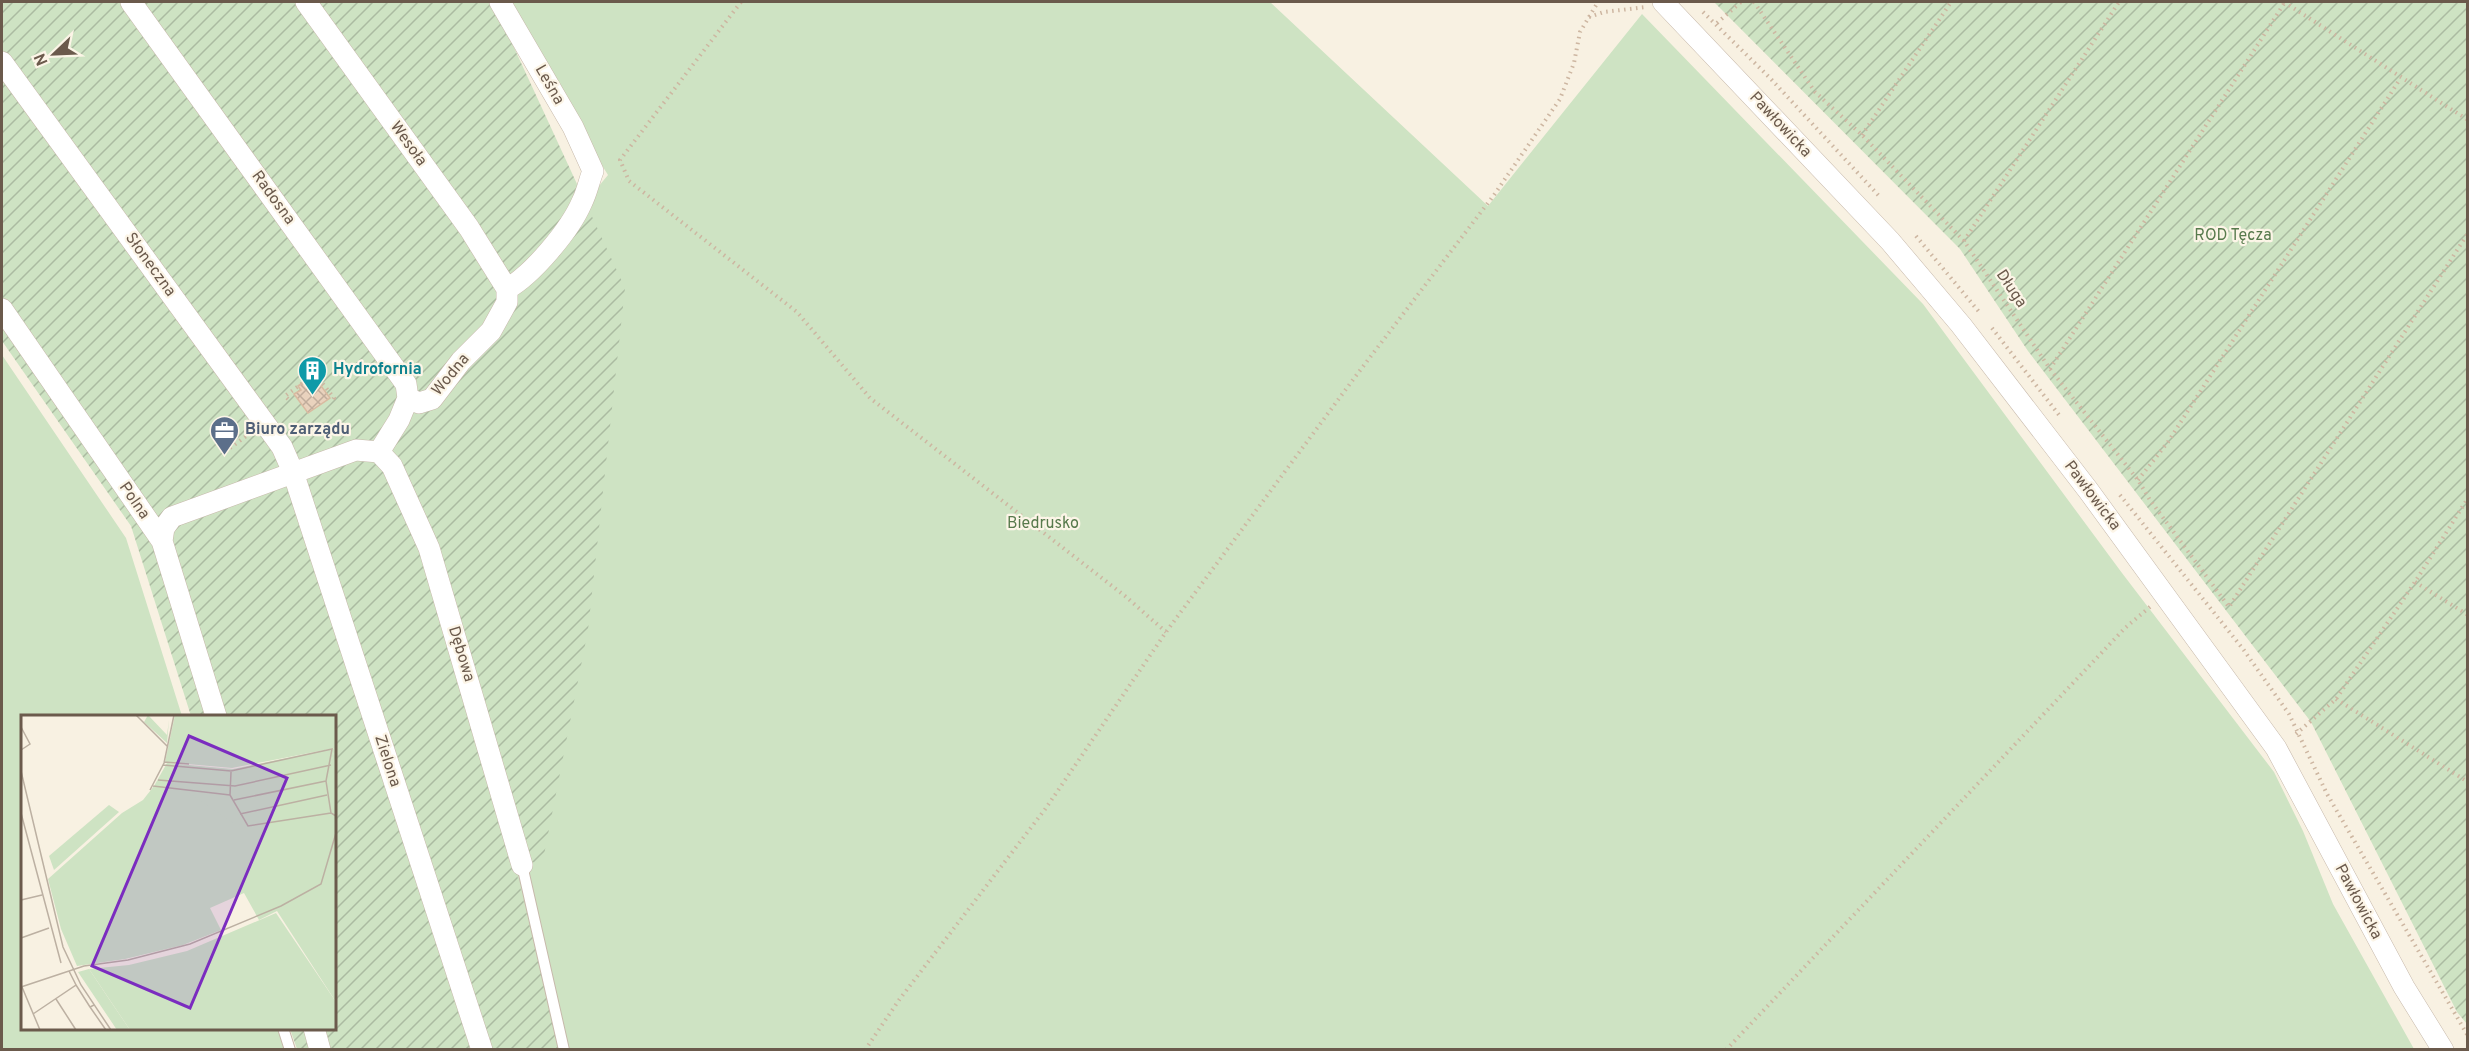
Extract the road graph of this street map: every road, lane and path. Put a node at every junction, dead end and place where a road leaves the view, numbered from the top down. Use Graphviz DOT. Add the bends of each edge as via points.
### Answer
graph roads {
  1 [pos="131,2"];
  2 [pos="306,2"];
  3 [pos="500,2"];
  4 [pos="741,2"];
  5 [pos="1598,2"];
  6 [pos="1741,2"];
  7 [pos="1754,2"];
  8 [pos="1951,2"];
  9 [pos="2119,2"];
  10 [pos="2284,2"];
  11 [pos="1665,4"];
  12 [pos="1589,17"];
  13 [pos="1700,40"];
  14 [pos="2,62"];
  15 [pos="2400,79"];
  16 [pos="2468,120"];
  17 [pos="1862,135"];
  18 [pos="2468,233"];
  19 [pos="1964,241"];
  20 [pos="507,289"];
  21 [pos="2,309"];
  22 [pos="2050,369"];
  23 [pos="408,398"];
  24 [pos="288,399"];
  25 [pos="332,401"];
  26 [pos="379,452"];
  27 [pos="292,472"];
  28 [pos="2138,480"];
  29 [pos="2468,498"];
  30 [pos="162,540"];
  31 [pos="2415,582"];
  32 [pos="2165,595"];
  33 [pos="2468,615"];
  34 [pos="1166,632"];
  35 [pos="2336,699"];
  36 [pos="215,715"];
  37 [pos="2297,733"];
  38 [pos="2276,748"];
  39 [pos="2468,782"];
  40 [pos="522,865"];
  41 [pos="283,1030"];
  42 [pos="314,1030"];
  43 [pos="2468,1036"];
  44 [pos="290,1050"];
  45 [pos="320,1050"];
  46 [pos="482,1050"];
  47 [pos="564,1050"];
  48 [pos="865,1050"];
  49 [pos="1726,1050"];
  50 [pos="2443,1050"];
  1 -- 23 [label="street, Radosna" via="406,384"];
  2 -- 20 [label="street, Wesoła" via="469,228"];
  3 -- 20 [label="street, Leśna" via="573,127 592,171 582,203 557,239 521,281"];
  4 -- 34 [label="path" via="620,160 629,181 797,312 870,398"];
  5 -- 12 [label="path"];
  6 -- 13 [label="path"];
  7 -- 17 [label="path, Długa" via="1815,92"];
  8 -- 17 [label="path"];
  9 -- 19 [label="path"];
  10 -- 15 [label="path"];
  10 -- 22 [label="path"];
  11 -- 12 [label="path"];
  11 -- 13 [label="street, Pawłowicka"];
  12 -- 34 [label="path" via="1580,32 1574,63 1554,108 1494,195 1354,376"];
  13 -- 32 [label="street, Pawłowicka" via="1890,241 1961,325"];
  14 -- 27 [label="street, Słoneczna" via="276,438"];
  15 -- 16 [label="path"];
  15 -- 28 [label="path" via="2168,442"];
  17 -- 19 [label="path, Długa"];
  18 -- 28 [label="path, Długa" via="2229,608"];
  19 -- 22 [label="path, Długa"];
  20 -- 23 [label="street, Wodna" via="507,302 491,331 432,399 419,403"];
  21 -- 30 [label="street, Polna"];
  22 -- 28 [label="path, Długa"];
  23 -- 26 [label="street, Wodna"];
  24 -- 25 [label="path" via="285,396 315,374 334,398"];
  26 -- 27 [label="street" via="356,450"];
  26 -- 40 [label="street, Dębowa" via="392,466 429,548"];
  27 -- 30 [label="street" via="172,517"];
  27 -- 46 [label="street, Zielona"];
  29 -- 31 [label="path"];
  30 -- 36 [label="street, Polna"];
  31 -- 33 [label="path"];
  31 -- 35 [label="path"];
  32 -- 38 [label="street, Pawłowicka"];
  32 -- 49 [label="path" via="2125,628"];
  34 -- 48 [label="path" via="1047,808"];
  35 -- 37 [label="path"];
  35 -- 39 [label="path"];
  37 -- 38 [label="path"];
  37 -- 43 [label="path" via="2326,794"];
  38 -- 50 [label="street, Pawłowicka" via="2404,987"];
  40 -- 47 [label="lane"];
  41 -- 44 [label="lane"];
  42 -- 45 [label="street"];
}
